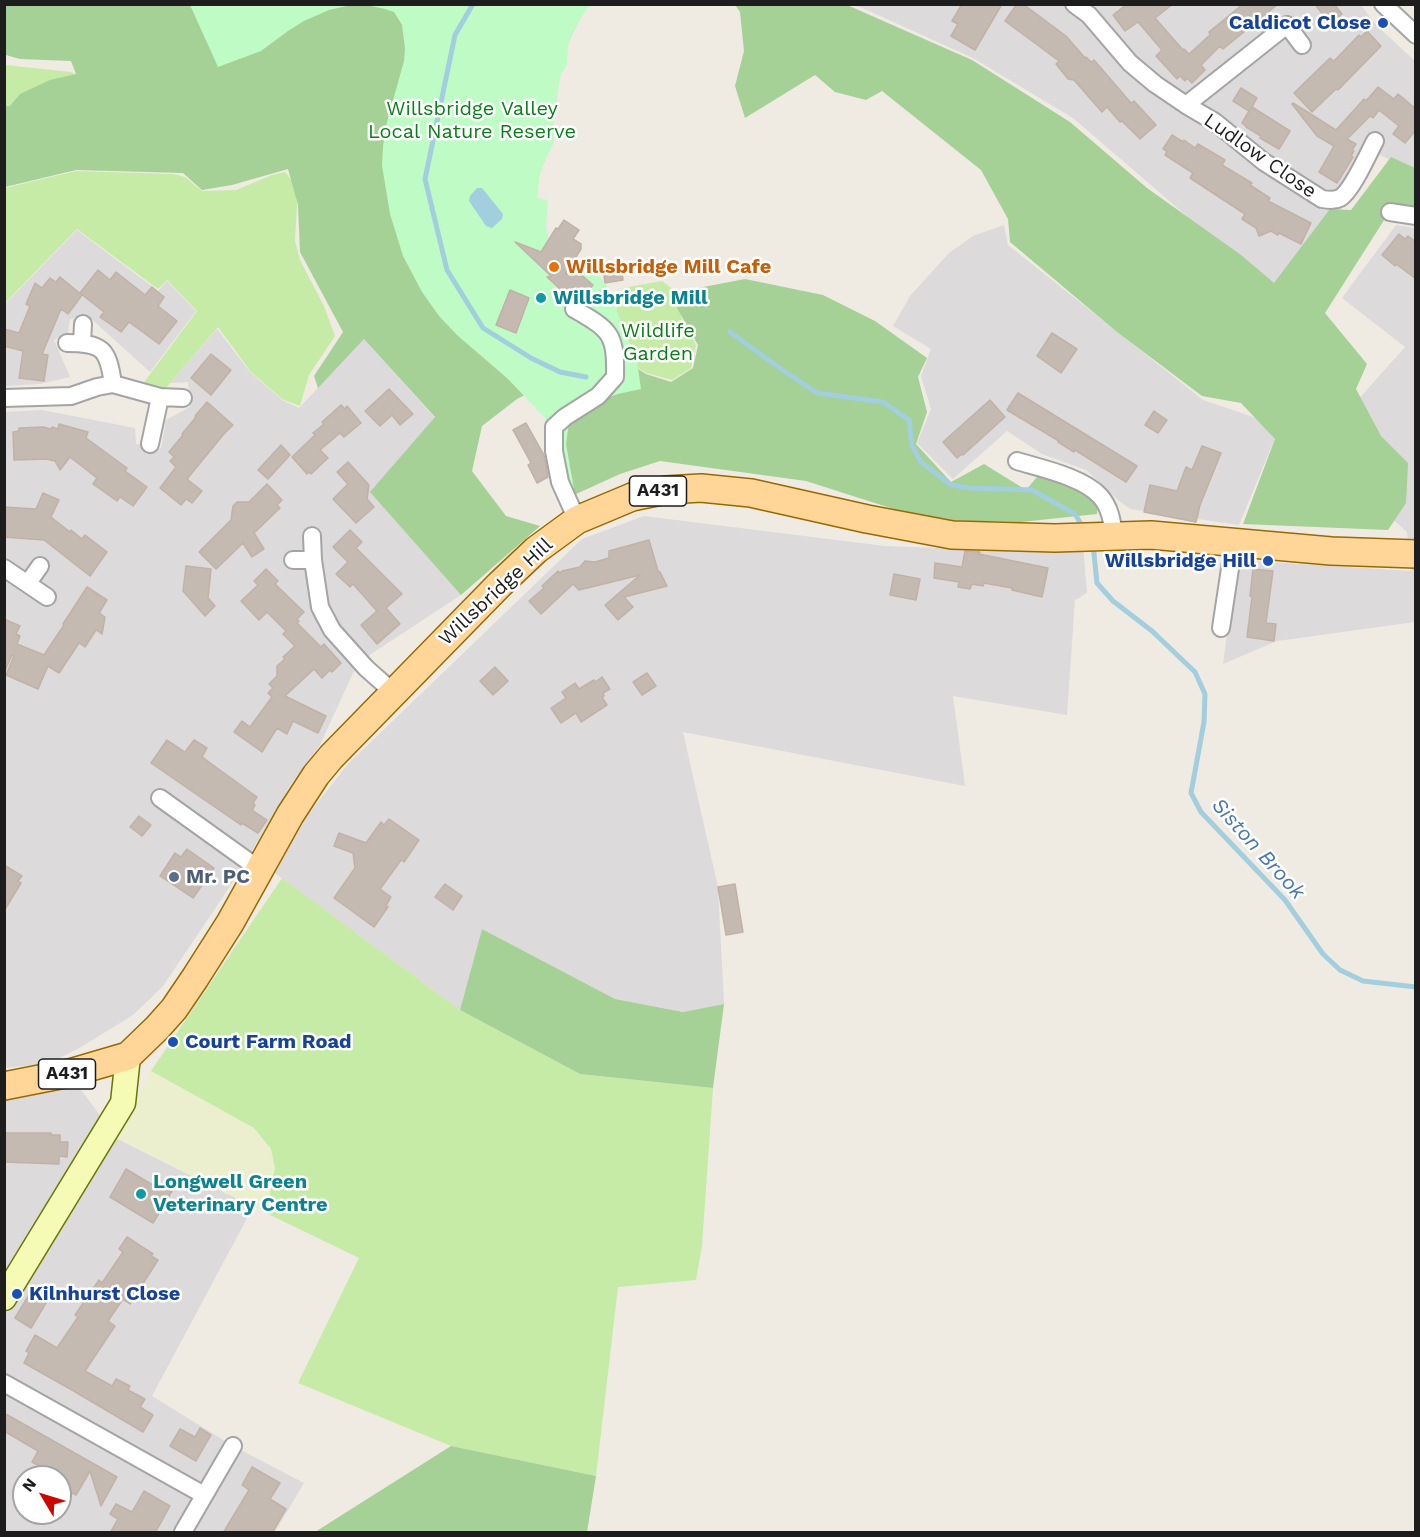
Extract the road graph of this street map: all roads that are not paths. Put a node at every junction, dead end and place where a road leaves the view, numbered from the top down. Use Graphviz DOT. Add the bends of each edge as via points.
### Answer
graph roads {
  1 [pos="1074,4"];
  2 [pos="1383,4"];
  3 [pos="1094,10"];
  4 [pos="1416,35"];
  5 [pos="1302,45"];
  6 [pos="1186,105"];
  7 [pos="1375,141"];
  8 [pos="1390,212"];
  9 [pos="1416,216"];
  10 [pos="574,309"];
  11 [pos="83,324"];
  12 [pos="113,384"];
  13 [pos="160,397"];
  14 [pos="4,398"];
  15 [pos="183,398"];
  16 [pos="150,444"];
  17 [pos="1017,461"];
  18 [pos="577,520"];
  19 [pos="312,536"];
  20 [pos="1106,536"];
  21 [pos="1234,542"];
  22 [pos="1416,554"];
  23 [pos="293,560"];
  24 [pos="313,560"];
  25 [pos="40,566"];
  26 [pos="4,568"];
  27 [pos="28,583"];
  28 [pos="47,597"];
  29 [pos="1221,628"];
  30 [pos="393,692"];
  31 [pos="160,798"];
  32 [pos="259,869"];
  33 [pos="128,1056"];
  34 [pos="4,1086"];
  35 [pos="4,1298"];
  36 [pos="4,1383"];
  37 [pos="233,1446"];
  38 [pos="204,1495"];
  39 [pos="183,1533"];
  1 -- 3 [label="street, Ludlow Close"];
  2 -- 4 [label="street"];
  3 -- 6 [label="street, Ludlow Close" via="1130,63"];
  5 -- 6 [label="street, Ludlow Close" via="1287,25"];
  6 -- 7 [label="street, Ludlow Close" via="1215,122 1264,162 1331,201 1350,188"];
  8 -- 9 [label="street"];
  10 -- 18 [label="street" via="611,336 616,357 615,376 598,396 554,427 560,482"];
  11 -- 12 [label="street" via="74,343 92,345 107,356"];
  12 -- 13 [label="street"];
  12 -- 14 [label="street" via="71,396"];
  13 -- 15 [label="street"];
  13 -- 16 [label="street"];
  17 -- 20 [label="street" via="1080,481 1100,495 1111,514"];
  18 -- 20 [label="main road, Willsbridge Hill / A431" via="632,497 701,488 751,493 952,535"];
  18 -- 30 [label="main road, Willsbridge Hill / A431" via="536,550"];
  19 -- 24 [label="street"];
  20 -- 21 [label="main road, A431" via="1151,535"];
  21 -- 22 [label="main road, A431"];
  21 -- 29 [label="street"];
  23 -- 24 [label="street"];
  24 -- 30 [label="street" via="320,607 332,630"];
  25 -- 27 [label="street"];
  26 -- 27 [label="street"];
  27 -- 28 [label="street"];
  30 -- 32 [label="main road, Willsbridge Hill / A431" via="316,775"];
  31 -- 32 [label="street"];
  32 -- 33 [label="main road, Willsbridge Hill / A431" via="230,923 174,1009"];
  33 -- 34 [label="main road, A431"];
  33 -- 35 [label="street" via="123,1102"];
  36 -- 38 [label="street"];
  37 -- 38 [label="street"];
  38 -- 39 [label="street"];
}
